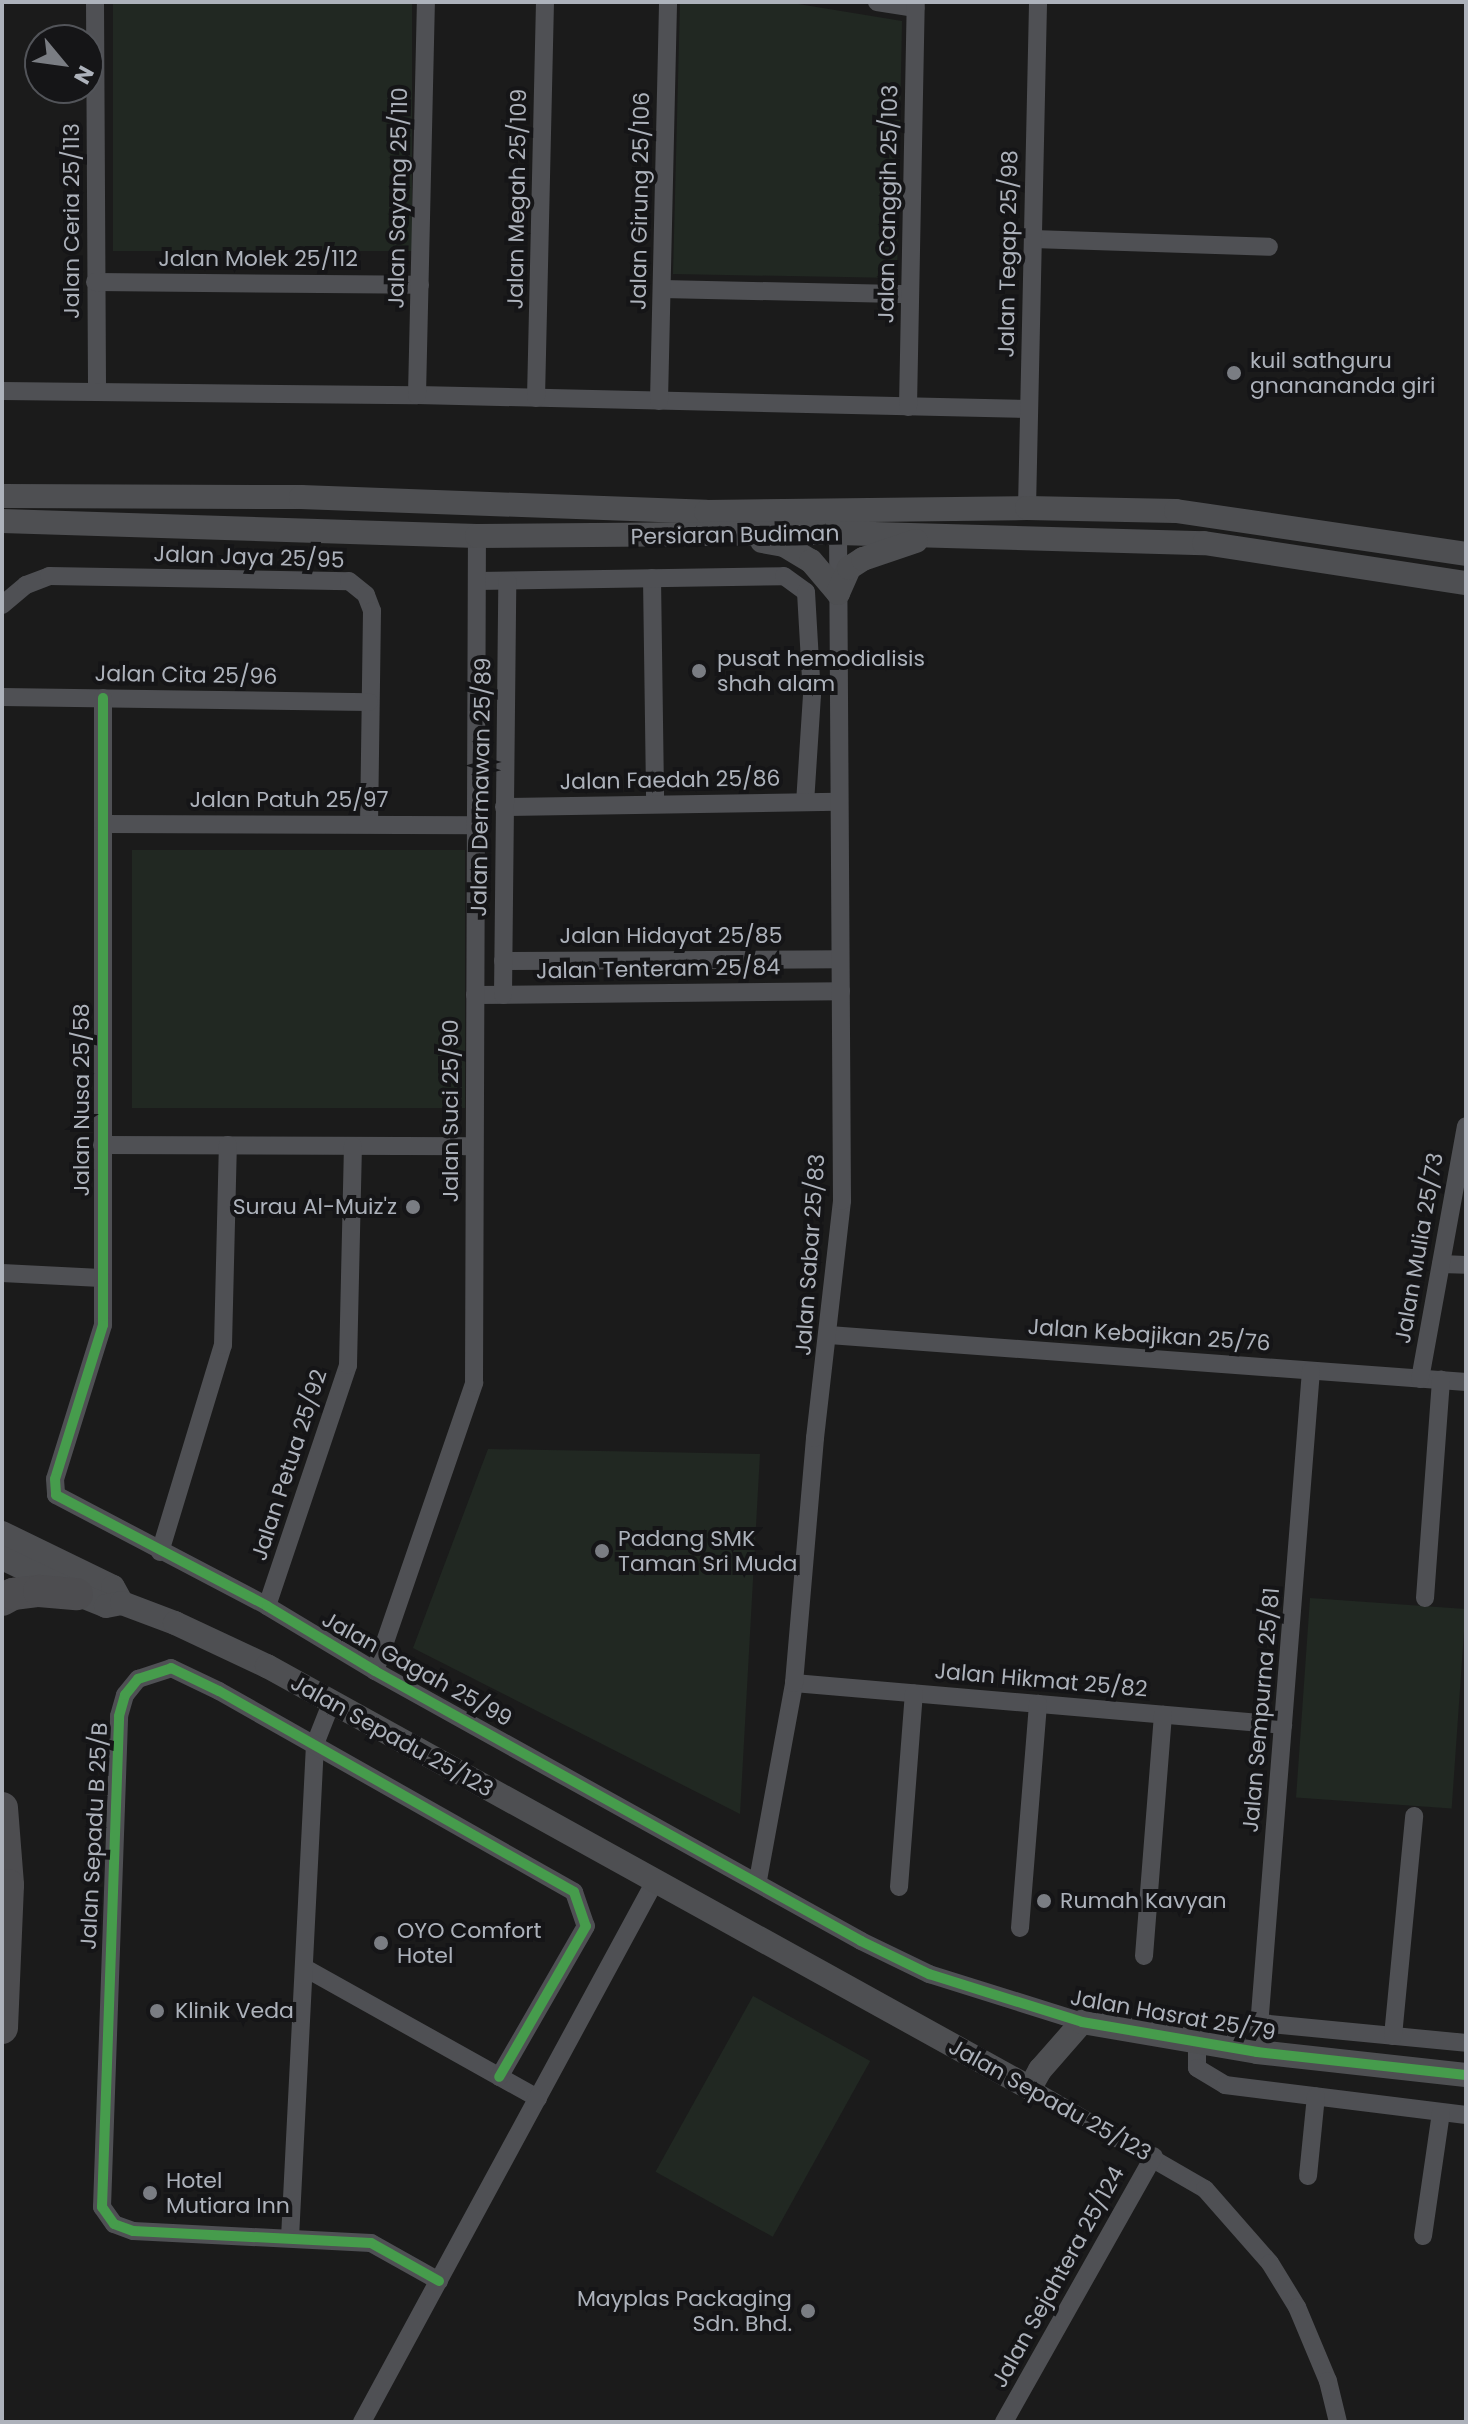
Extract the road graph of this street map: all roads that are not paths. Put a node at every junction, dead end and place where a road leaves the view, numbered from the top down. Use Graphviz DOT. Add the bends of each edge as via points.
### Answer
graph roads {
  1 [pos="95,2"];
  2 [pos="426,2"];
  3 [pos="545,2"];
  4 [pos="668,2"];
  5 [pos="877,2"];
  6 [pos="1038,2"];
  7 [pos="916,5"];
  8 [pos="1033,239"];
  9 [pos="1269,247"];
  10 [pos="95,282"];
  11 [pos="420,285"];
  12 [pos="662,289"];
  13 [pos="910,294"];
  14 [pos="4,392"];
  15 [pos="97,392"];
  16 [pos="417,395"];
  17 [pos="536,398"];
  18 [pos="659,401"];
  19 [pos="908,407"];
  20 [pos="1029,409"];
  21 [pos="6,495"];
  22 [pos="301,497"];
  23 [pos="1027,508"];
  24 [pos="706,512"];
  25 [pos="2,521"];
  26 [pos="33,522"];
  27 [pos="309,529"];
  28 [pos="2,531"];
  29 [pos="838,533"];
  30 [pos="733,535"];
  31 [pos="942,535"];
  32 [pos="477,536"];
  33 [pos="1204,543"];
  34 [pos="1466,554"];
  35 [pos="652,578"];
  36 [pos="477,581"];
  37 [pos="507,581"];
  38 [pos="1466,583"];
  39 [pos="838,593"];
  40 [pos="2,605"];
  41 [pos="2,697"];
  42 [pos="103,698"];
  43 [pos="369,702"];
  44 [pos="805,802"];
  45 [pos="837,802"];
  46 [pos="655,804"];
  47 [pos="504,807"];
  48 [pos="103,824"];
  49 [pos="369,824"];
  50 [pos="476,825"];
  51 [pos="840,959"];
  52 [pos="503,961"];
  53 [pos="841,991"];
  54 [pos="475,995"];
  55 [pos="503,995"];
  56 [pos="1465,1135"];
  57 [pos="102,1145"];
  58 [pos="228,1145"];
  59 [pos="353,1146"];
  60 [pos="474,1146"];
  61 [pos="1441,1264"];
  62 [pos="1466,1265"];
  63 [pos="2,1273"];
  64 [pos="101,1278"];
  65 [pos="829,1335"];
  66 [pos="1311,1371"];
  67 [pos="1420,1379"];
  68 [pos="1441,1380"];
  69 [pos="1466,1382"];
  70 [pos="56,1495"];
  71 [pos="4,1540"];
  72 [pos="160,1552"];
  73 [pos="77,1594"];
  74 [pos="1425,1598"];
  75 [pos="2,1600"];
  76 [pos="122,1603"];
  77 [pos="267,1606"];
  78 [pos="375,1671"];
  79 [pos="794,1683"];
  80 [pos="914,1694"];
  81 [pos="332,1701"];
  82 [pos="1038,1704"];
  83 [pos="1163,1715"];
  84 [pos="1283,1725"];
  85 [pos="315,1744"];
  86 [pos="2,1808"];
  87 [pos="1414,1816"];
  88 [pos="758,1880"];
  89 [pos="654,1883"];
  90 [pos="899,1887"];
  91 [pos="1020,1928"];
  92 [pos="1144,1956"];
  93 [pos="305,1968"];
  94 [pos="1082,2022"];
  95 [pos="1260,2023"];
  96 [pos="2,2028"];
  97 [pos="1393,2036"];
  98 [pos="1197,2042"];
  99 [pos="1466,2043"];
  100 [pos="1257,2052"];
  101 [pos="1466,2075"];
  102 [pos="499,2077"];
  103 [pos="1030,2088"];
  104 [pos="1316,2096"];
  105 [pos="538,2098"];
  106 [pos="1441,2112"];
  107 [pos="1466,2115"];
  108 [pos="1154,2156"];
  109 [pos="1308,2176"];
  110 [pos="1423,2236"];
  111 [pos="290,2238"];
  112 [pos="439,2281"];
  113 [pos="362,2422"];
  114 [pos="1004,2422"];
  115 [pos="1338,2422"];
  1 -- 10 [label="street, Jalan Ceria 25/113"];
  2 -- 11 [label="street, Jalan Sayang 25/110"];
  3 -- 17 [label="street, Jalan Megah 25/109"];
  4 -- 12 [label="street, Jalan Girung 25/106"];
  5 -- 7 [label="street"];
  6 -- 8 [label="street, Jalan Tegap 25/98"];
  7 -- 13 [label="street, Jalan Canggih 25/103"];
  8 -- 9 [label="street"];
  8 -- 20 [label="street, Jalan Tegap 25/98"];
  10 -- 11 [label="street, Jalan Molek 25/112"];
  10 -- 15 [label="street, Jalan Ceria 25/113"];
  11 -- 16 [label="street, Jalan Sayang 25/110"];
  12 -- 13 [label="street"];
  12 -- 18 [label="street, Jalan Girung 25/106"];
  13 -- 19 [label="street, Jalan Canggih 25/103"];
  14 -- 15 [label="street"];
  15 -- 16 [label="street"];
  16 -- 17 [label="street"];
  17 -- 18 [label="street"];
  18 -- 19 [label="street"];
  19 -- 20 [label="street"];
  20 -- 23 [label="street, Jalan Tegap 25/98"];
  21 -- 22 [label="main road, Persiaran Budiman"];
  22 -- 24 [label="main road, Persiaran Budiman"];
  22 -- 27 [label="main road" via="292,502 289,516"];
  23 -- 24 [label="main road, Persiaran Budiman"];
  23 -- 33 [label="main road" via="1049,524"];
  23 -- 34 [label="main road, Persiaran Budiman" via="1176,511"];
  24 -- 29 [label="main road" via="827,521"];
  25 -- 26 [label="main road, Persiaran Budiman"];
  26 -- 27 [label="main road, Persiaran Budiman"];
  26 -- 28 [label="main road"];
  27 -- 32 [label="main road, Persiaran Budiman"];
  29 -- 30 [label="main road, Persiaran Budiman"];
  29 -- 31 [label="main road, Persiaran Budiman"];
  29 -- 39 [label="street, Jalan Sabar 25/83"];
  30 -- 32 [label="main road, Persiaran Budiman"];
  30 -- 39 [label="main road" via="784,545 811,561"];
  31 -- 33 [label="main road, Persiaran Budiman"];
  31 -- 39 [label="main road" via="863,559 849,568"];
  32 -- 36 [label="street, Jalan Suci 25/90"];
  33 -- 38 [label="main road, Persiaran Budiman"];
  35 -- 37 [label="street"];
  35 -- 44 [label="street" via="784,576 806,592 812,695"];
  35 -- 46 [label="street"];
  36 -- 37 [label="street"];
  36 -- 50 [label="street, Jalan Suci 25/90"];
  37 -- 47 [label="street, Jalan Dermawan 25/89"];
  39 -- 45 [label="street, Jalan Sabar 25/83"];
  40 -- 43 [label="street, Jalan Jaya 25/95" via="26,585 49,576 349,581 366,595 372,611"];
  41 -- 42 [label="street, Jalan Cita 25/96"];
  42 -- 43 [label="street, Jalan Cita 25/96"];
  42 -- 48 [label="street, Jalan Nusa 25/58"];
  43 -- 49 [label="street, Jalan Jaya 25/95"];
  44 -- 45 [label="street, Jalan Faedah 25/86"];
  44 -- 46 [label="street, Jalan Faedah 25/86"];
  45 -- 51 [label="street, Jalan Sabar 25/83"];
  46 -- 47 [label="street, Jalan Faedah 25/86"];
  47 -- 52 [label="street, Jalan Dermawan 25/89"];
  48 -- 49 [label="street, Jalan Patuh 25/97"];
  48 -- 57 [label="street, Jalan Nusa 25/58"];
  49 -- 50 [label="street, Jalan Patuh 25/97"];
  50 -- 54 [label="street, Jalan Suci 25/90"];
  51 -- 52 [label="street, Jalan Hidayat 25/85"];
  51 -- 53 [label="street, Jalan Sabar 25/83"];
  52 -- 55 [label="street, Jalan Dermawan 25/89"];
  53 -- 55 [label="street, Jalan Tenteram 25/84"];
  53 -- 65 [label="street, Jalan Sabar 25/83" via="842,1201"];
  54 -- 55 [label="street, Jalan Tenteram 25/84"];
  54 -- 60 [label="street, Jalan Suci 25/90"];
  56 -- 61 [label="street, Jalan Mulia 25/73"];
  57 -- 58 [label="street"];
  57 -- 64 [label="street, Jalan Nusa 25/58"];
  58 -- 59 [label="street"];
  58 -- 72 [label="street" via="223,1345"];
  59 -- 60 [label="street"];
  59 -- 77 [label="street, Jalan Petua 25/92" via="348,1365"];
  60 -- 78 [label="street, Jalan Suci 25/90" via="474,1383"];
  61 -- 62 [label="street"];
  61 -- 67 [label="street, Jalan Mulia 25/73"];
  63 -- 64 [label="street"];
  64 -- 70 [label="street, Jalan Nusa 25/58" via="103,1325 55,1479"];
  65 -- 66 [label="street, Jalan Kebajikan 25/76"];
  65 -- 79 [label="street, Jalan Sabar 25/83"];
  66 -- 67 [label="street, Jalan Kebajikan 25/76"];
  66 -- 84 [label="street, Jalan Sempurna 25/81"];
  67 -- 68 [label="street, Jalan Kebajikan 25/76"];
  68 -- 69 [label="street, Jalan Kebajikan 25/76"];
  68 -- 74 [label="street"];
  70 -- 72 [label="street, Jalan Gagah 25/99"];
  71 -- 73 [label="main road, Jalan Sepadu 25/123"];
  71 -- 76 [label="main road, Jalan Sepadu 25/123" via="113,1587"];
  72 -- 77 [label="street, Jalan Gagah 25/99"];
  73 -- 75 [label="highway" via="39,1591"];
  73 -- 76 [label="main road, Jalan Sepadu 25/123" via="106,1606"];
  76 -- 81 [label="main road, Jalan Sepadu 25/123" via="254,1660"];
  77 -- 78 [label="street, Jalan Gagah 25/99"];
  78 -- 88 [label="street, Jalan Gagah 25/99"];
  79 -- 80 [label="street, Jalan Hikmat 25/82"];
  79 -- 88 [label="street, Jalan Sabar 25/83"];
  80 -- 82 [label="street, Jalan Hikmat 25/82"];
  80 -- 90 [label="street"];
  81 -- 85 [label="street"];
  81 -- 89 [label="main road, Jalan Sepadu 25/123"];
  82 -- 83 [label="street, Jalan Hikmat 25/82"];
  82 -- 91 [label="street"];
  83 -- 84 [label="street, Jalan Hikmat 25/82"];
  83 -- 92 [label="street"];
  84 -- 95 [label="street, Jalan Sempurna 25/81"];
  85 -- 93 [label="street"];
  85 -- 102 [label="street, Jalan Sepadu B 25/B" via="574,1892 586,1926"];
  85 -- 111 [label="street, Jalan Sepadu B 25/B" via="171,1668 138,1679 125,1695 119,1716 102,2207 114,2224 133,2231"];
  86 -- 96 [label="highway" via="8,1885"];
  87 -- 97 [label="street"];
  88 -- 94 [label="street, Jalan Hasrat 25/79" via="929,1974"];
  89 -- 103 [label="main road, Jalan Sepadu 25/123"];
  89 -- 105 [label="street"];
  93 -- 102 [label="street"];
  93 -- 111 [label="street"];
  94 -- 98 [label="main road, Jalan Hasrat 25/79"];
  94 -- 103 [label="main road, Jalan Hasrat 25/79"];
  95 -- 97 [label="street"];
  95 -- 100 [label="street, Jalan Sempurna 25/81"];
  97 -- 99 [label="street"];
  98 -- 100 [label="main road, Jalan Hasrat 25/79"];
  98 -- 104 [label="street" via="1197,2068 1209,2078 1225,2085"];
  100 -- 101 [label="main road, Jalan Hasrat 25/79"];
  102 -- 105 [label="street"];
  103 -- 108 [label="street, Jalan Sepadu 25/123"];
  104 -- 106 [label="street"];
  104 -- 109 [label="street"];
  105 -- 112 [label="street"];
  106 -- 107 [label="street"];
  106 -- 110 [label="street"];
  108 -- 114 [label="street, Jalan Sejahtera 25/124"];
  108 -- 115 [label="street, Jalan Sepadu 25/123" via="1205,2189 1270,2263 1297,2307 1328,2381"];
  111 -- 112 [label="street, Jalan Sepadu B 25/B" via="371,2243"];
  112 -- 113 [label="street"];
}
